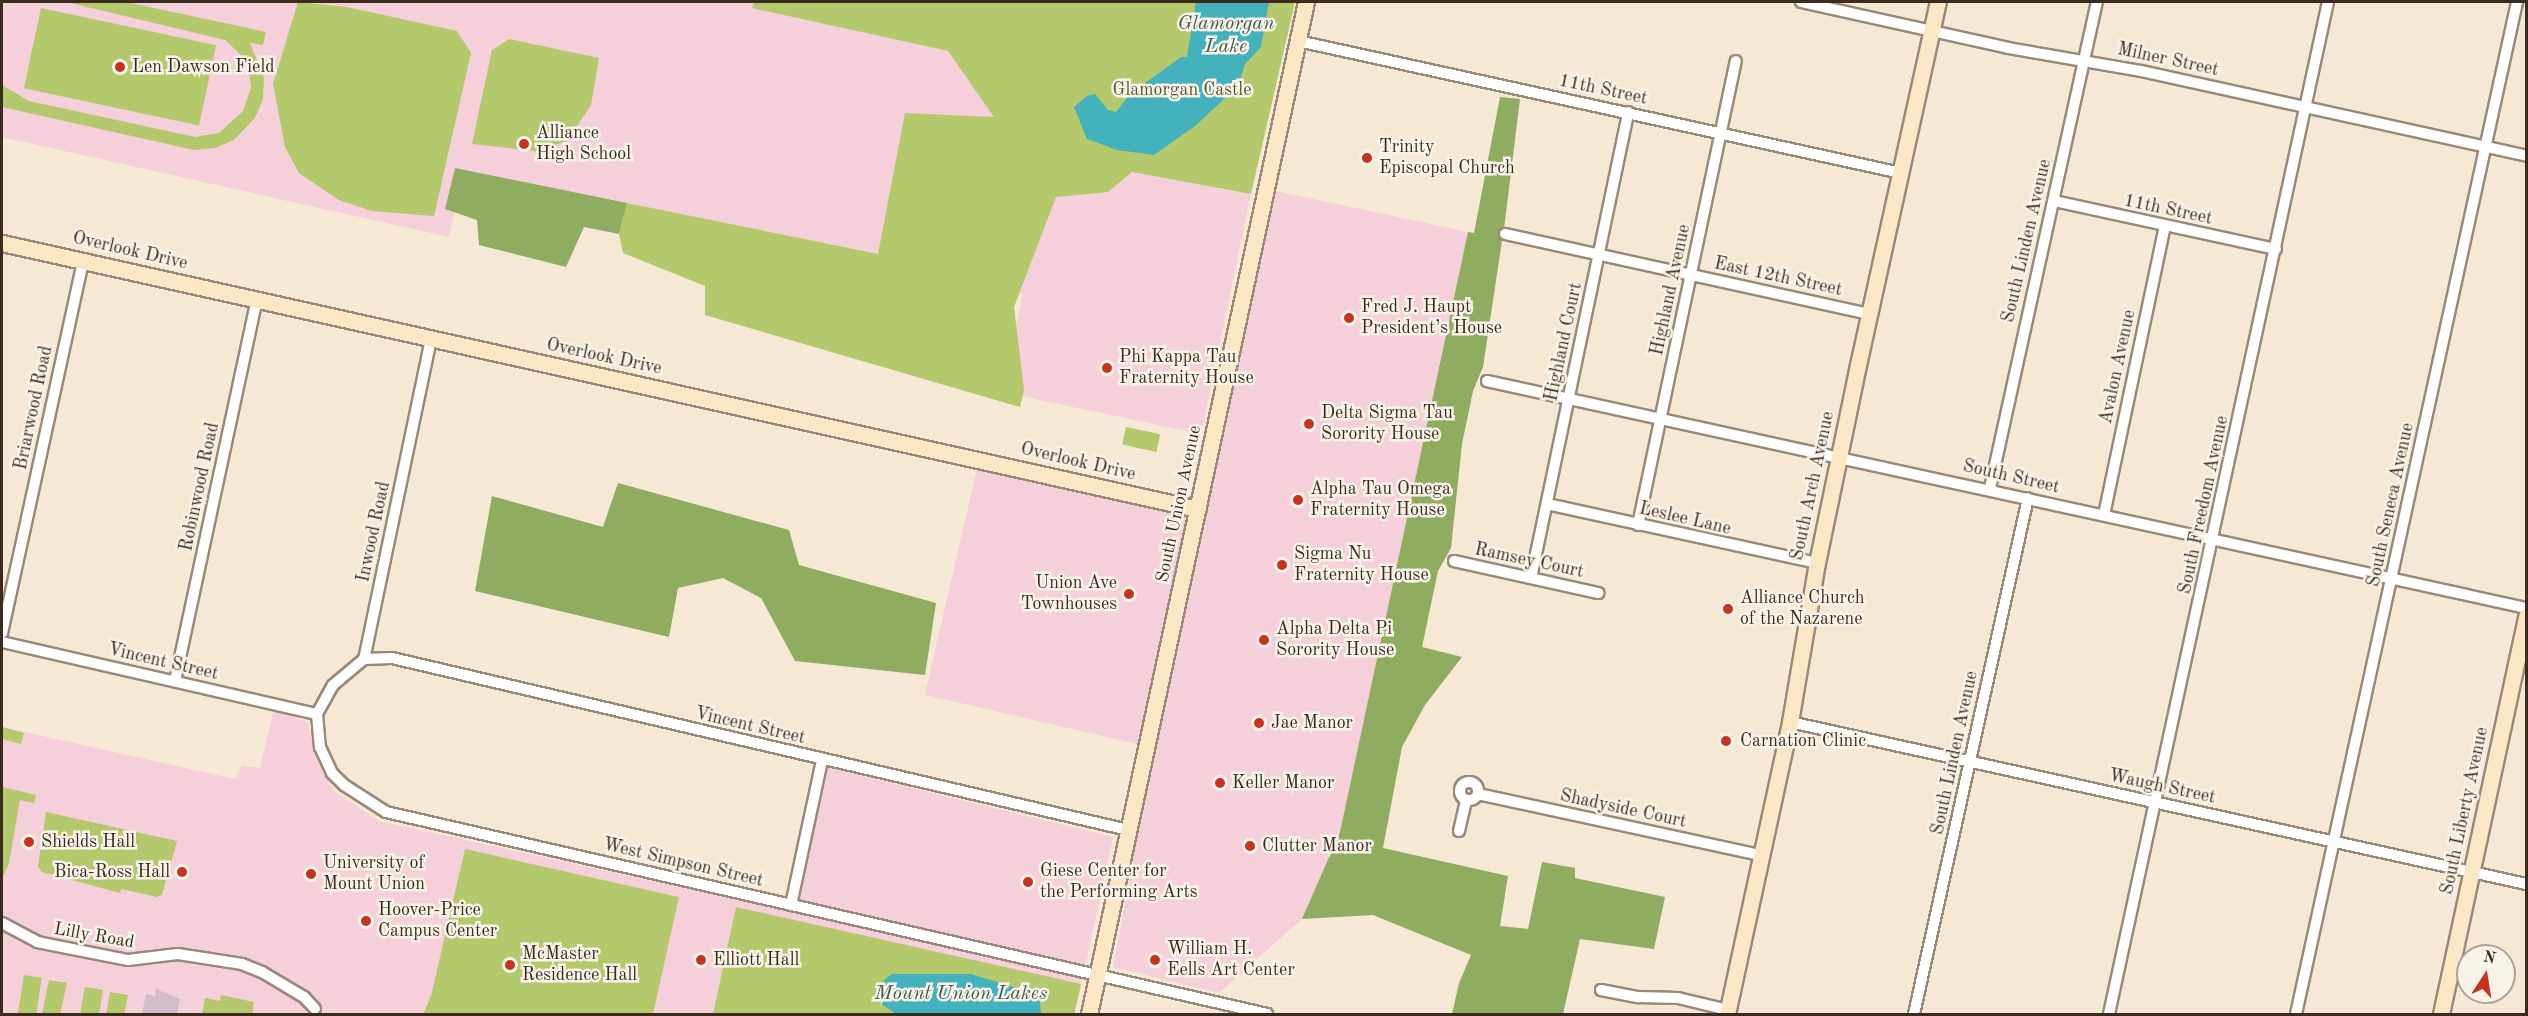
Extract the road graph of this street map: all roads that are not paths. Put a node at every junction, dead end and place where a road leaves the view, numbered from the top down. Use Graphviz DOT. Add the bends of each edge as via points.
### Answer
graph roads {
  1 [pos="1306,2"];
  2 [pos="1801,2"];
  3 [pos="1938,2"];
  4 [pos="2097,2"];
  5 [pos="2328,2"];
  6 [pos="2517,2"];
  7 [pos="1932,30"];
  8 [pos="1298,41"];
  9 [pos="1736,61"];
  10 [pos="2084,61"];
  11 [pos="2306,107"];
  12 [pos="1628,112"];
  13 [pos="1722,133"];
  14 [pos="2486,147"];
  15 [pos="2526,156"];
  16 [pos="1901,173"];
  17 [pos="2054,201"];
  18 [pos="2165,226"];
  19 [pos="1505,234"];
  20 [pos="2,243"];
  21 [pos="2276,249"];
  22 [pos="1599,254"];
  23 [pos="83,261"];
  24 [pos="1691,275"];
  25 [pos="257,300"];
  26 [pos="1869,314"];
  27 [pos="431,339"];
  28 [pos="1487,381"];
  29 [pos="1569,399"];
  30 [pos="1661,418"];
  31 [pos="1840,456"];
  32 [pos="1990,488"];
  33 [pos="2028,498"];
  34 [pos="1547,504"];
  35 [pos="1198,509"];
  36 [pos="2104,515"];
  37 [pos="1638,525"];
  38 [pos="2213,540"];
  39 [pos="1454,561"];
  40 [pos="1817,563"];
  41 [pos="1532,578"];
  42 [pos="2391,579"];
  43 [pos="1598,592"];
  44 [pos="2526,608"];
  45 [pos="2526,616"];
  46 [pos="2,633"];
  47 [pos="2,642"];
  48 [pos="364,659"];
  49 [pos="175,681"];
  50 [pos="317,714"];
  51 [pos="1790,722"];
  52 [pos="822,760"];
  53 [pos="1970,762"];
  54 [pos="1478,794"];
  55 [pos="1466,800"];
  56 [pos="2154,803"];
  57 [pos="1128,830"];
  58 [pos="1459,831"];
  59 [pos="2333,842"];
  60 [pos="1761,855"];
  61 [pos="2471,872"];
  62 [pos="2526,884"];
  63 [pos="791,904"];
  64 [pos="2,923"];
  65 [pos="1097,977"];
  66 [pos="1601,990"];
  67 [pos="315,1009"];
  68 [pos="1727,1012"];
  69 [pos="1089,1014"];
  70 [pos="1267,1014"];
  71 [pos="1914,1014"];
  72 [pos="2109,1014"];
  73 [pos="2296,1014"];
  74 [pos="2441,1014"];
  1 -- 8 [label="street, South Union Avenue"];
  2 -- 7 [label="street, Milner Street"];
  3 -- 7 [label="street, South Arch Avenue"];
  4 -- 10 [label="street, South Linden Avenue"];
  5 -- 11 [label="street, South Freedom Avenue"];
  6 -- 14 [label="street, South Seneca Avenue"];
  7 -- 10 [label="street, Milner Street"];
  7 -- 16 [label="street, South Arch Avenue"];
  8 -- 12 [label="street, 11th Street"];
  8 -- 35 [label="street, South Union Avenue"];
  9 -- 13 [label="street, Highland Avenue"];
  10 -- 11 [label="street, Milner Street"];
  10 -- 17 [label="street, South Linden Avenue"];
  11 -- 14 [label="street, Milner Street"];
  11 -- 21 [label="street, South Freedom Avenue"];
  12 -- 13 [label="street, 11th Street"];
  12 -- 22 [label="street, Highland Court"];
  13 -- 16 [label="street, 11th Street"];
  13 -- 24 [label="street, Highland Avenue"];
  14 -- 15 [label="street, Milner Street"];
  14 -- 42 [label="street, South Seneca Avenue"];
  16 -- 26 [label="street, South Arch Avenue"];
  17 -- 18 [label="street, 11th Street"];
  17 -- 32 [label="street, South Linden Avenue"];
  18 -- 21 [label="street, 11th Street"];
  18 -- 36 [label="street, Avalon Avenue"];
  19 -- 22 [label="street, East 12th Street"];
  20 -- 23 [label="street, Overlook Drive"];
  21 -- 38 [label="street, South Freedom Avenue"];
  22 -- 24 [label="street, East 12th Street"];
  22 -- 29 [label="street, Highland Court"];
  23 -- 25 [label="street, Overlook Drive"];
  23 -- 46 [label="street, Briarwood Road"];
  24 -- 26 [label="street, East 12th Street"];
  24 -- 30 [label="street, Highland Avenue"];
  25 -- 27 [label="street, Overlook Drive"];
  25 -- 49 [label="street, Robinwood Road"];
  26 -- 31 [label="street, South Arch Avenue"];
  27 -- 35 [label="street, Overlook Drive"];
  27 -- 48 [label="street, Inwood Road"];
  28 -- 29 [label="street, South Street"];
  29 -- 30 [label="street, South Street"];
  29 -- 34 [label="street, Highland Court"];
  30 -- 31 [label="street, South Street"];
  30 -- 37 [label="street, Highland Avenue"];
  31 -- 32 [label="street, South Street"];
  31 -- 40 [label="street, South Arch Avenue"];
  32 -- 33 [label="street, South Street"];
  33 -- 36 [label="street, South Street"];
  33 -- 53 [label="street, South Linden Avenue"];
  34 -- 37 [label="street, Leslee Lane"];
  34 -- 41 [label="street, Highland Court"];
  35 -- 57 [label="street, South Union Avenue"];
  36 -- 38 [label="street, South Street"];
  37 -- 40 [label="street, Leslee Lane"];
  38 -- 42 [label="street, South Street"];
  38 -- 56 [label="street, South Freedom Avenue"];
  39 -- 41 [label="street, Ramsey Court"];
  40 -- 51 [label="street, South Arch Avenue"];
  41 -- 43 [label="street, Ramsey Court"];
  42 -- 44 [label="street, South Street"];
  42 -- 59 [label="street, South Seneca Avenue"];
  45 -- 61 [label="street, South Liberty Avenue"];
  47 -- 49 [label="street, Vincent Street"];
  48 -- 50 [label="street" via="333,685"];
  48 -- 52 [label="street, Vincent Street" via="392,658"];
  49 -- 50 [label="street, Vincent Street"];
  50 -- 63 [label="street, West Simpson Street" via="320,747 332,773 378,808"];
  51 -- 53 [label="street, Waugh Street"];
  51 -- 60 [label="street, South Arch Avenue"];
  52 -- 57 [label="street, Vincent Street"];
  52 -- 63 [label="street"];
  53 -- 56 [label="street, Waugh Street"];
  53 -- 71 [label="street, South Linden Avenue"];
  54 -- 55 [label="street"];
  54 -- 55 [label="street, Shadyside Court" via="1475,784 1465,783 1460,794"];
  54 -- 60 [label="street, Shadyside Court"];
  55 -- 58 [label="street"];
  56 -- 59 [label="street, Waugh Street"];
  56 -- 72 [label="street, South Freedom Avenue"];
  57 -- 65 [label="street, South Union Avenue"];
  59 -- 61 [label="street, Waugh Street"];
  59 -- 73 [label="street, South Seneca Avenue"];
  60 -- 68 [label="street, South Arch Avenue"];
  61 -- 62 [label="street, Waugh Street"];
  61 -- 74 [label="street, South Liberty Avenue"];
  63 -- 65 [label="street, West Simpson Street"];
  64 -- 67 [label="street, Lilly Road" via="37,942 128,960 178,954 242,964 304,997"];
  65 -- 69 [label="street, South Union Avenue"];
  65 -- 70 [label="street, West Simpson Street"];
  66 -- 68 [label="street" via="1678,999"];
}
